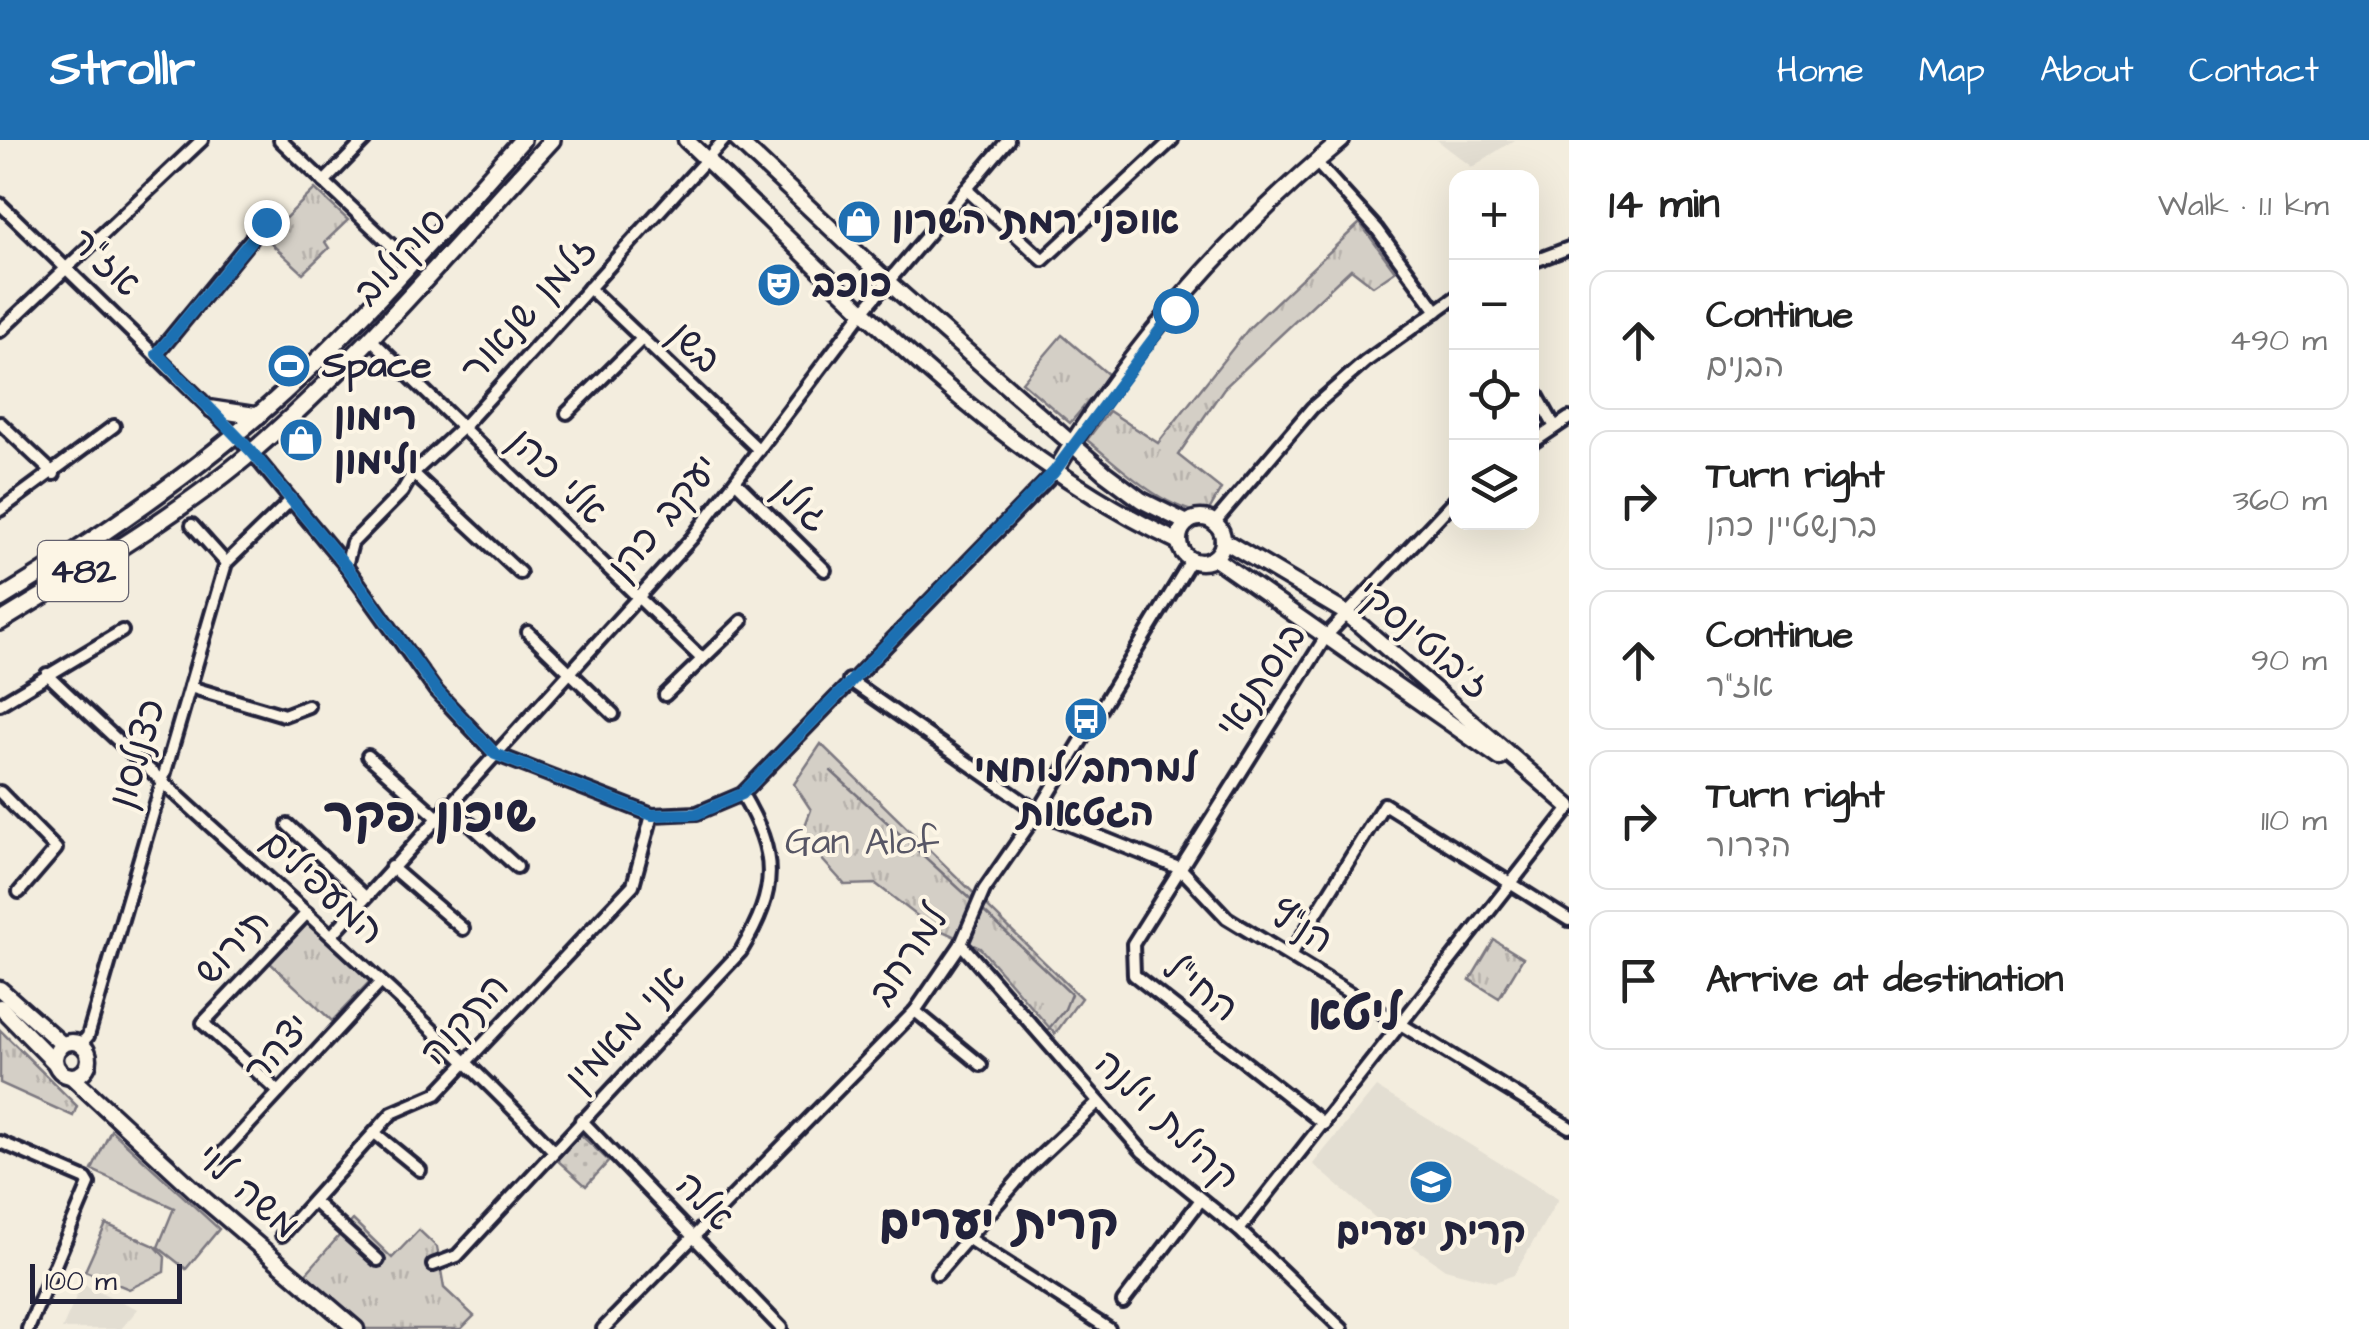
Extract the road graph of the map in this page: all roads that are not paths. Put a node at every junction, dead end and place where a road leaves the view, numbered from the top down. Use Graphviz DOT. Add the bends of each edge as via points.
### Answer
graph roads {
  1 [pos="202,140"];
  2 [pos="280,140"];
  3 [pos="365,140"];
  4 [pos="522,140"];
  5 [pos="552,140"];
  6 [pos="686,140"];
  7 [pos="724,140"];
  8 [pos="737,140"];
  9 [pos="1008,140"];
  10 [pos="1172,140"];
  11 [pos="1342,140"];
  12 [pos="706,159"];
  13 [pos="1316,162"];
  14 [pos="324,182"];
  15 [pos="966,190"];
  16 [pos="0,204"];
  17 [pos="266,222"];
  18 [pos="1569,248"];
  19 [pos="1537,260"];
  20 [pos="410,263"];
  21 [pos="66,270"];
  22 [pos="889,283"];
  23 [pos="589,288"];
  24 [pos="1449,302"];
  25 [pos="865,309"];
  26 [pos="1437,311"];
  27 [pos="0,332"];
  28 [pos="370,338"];
  29 [pos="642,339"];
  30 [pos="157,354"];
  31 [pos="1539,398"];
  32 [pos="212,409"];
  33 [pos="567,413"];
  34 [pos="258,416"];
  35 [pos="1569,418"];
  36 [pos="0,423"];
  37 [pos="114,426"];
  38 [pos="463,427"];
  39 [pos="1556,428"];
  40 [pos="236,434"];
  41 [pos="1537,440"];
  42 [pos="1072,443"];
  43 [pos="758,450"];
  44 [pos="252,452"];
  45 [pos="1054,472"];
  46 [pos="413,473"];
  47 [pos="54,474"];
  48 [pos="736,482"];
  49 [pos="290,501"];
  50 [pos="1449,506"];
  51 [pos="0,510"];
  52 [pos="1214,522"];
  53 [pos="1187,523"];
  54 [pos="192,526"];
  55 [pos="1223,540"];
  56 [pos="1179,542"];
  57 [pos="1214,558"];
  58 [pos="1191,560"];
  59 [pos="226,564"];
  60 [pos="346,566"];
  61 [pos="824,570"];
  62 [pos="520,573"];
  63 [pos="637,596"];
  64 [pos="0,599"];
  65 [pos="1346,613"];
  66 [pos="742,621"];
  67 [pos="0,622"];
  68 [pos="122,631"];
  69 [pos="528,632"];
  70 [pos="1327,634"];
  71 [pos="702,659"];
  72 [pos="568,671"];
  73 [pos="47,674"];
  74 [pos="849,680"];
  75 [pos="190,686"];
  76 [pos="665,696"];
  77 [pos="0,704"];
  78 [pos="308,706"];
  79 [pos="613,714"];
  80 [pos="495,754"];
  81 [pos="368,756"];
  82 [pos="160,782"];
  83 [pos="0,792"];
  84 [pos="742,794"];
  85 [pos="447,803"];
  86 [pos="1569,807"];
  87 [pos="1038,812"];
  88 [pos="652,815"];
  89 [pos="436,816"];
  90 [pos="288,825"];
  91 [pos="391,867"];
  92 [pos="517,867"];
  93 [pos="1181,870"];
  94 [pos="1510,882"];
  95 [pos="19,892"];
  96 [pos="364,898"];
  97 [pos="307,913"];
  98 [pos="1569,920"];
  99 [pos="462,930"];
  100 [pos="332,935"];
  101 [pos="960,944"];
  102 [pos="1290,956"];
  103 [pos="381,982"];
  104 [pos="0,990"];
  105 [pos="0,1007"];
  106 [pos="915,1012"];
  107 [pos="1402,1024"];
  108 [pos="63,1045"];
  109 [pos="80,1045"];
  110 [pos="55,1063"];
  111 [pos="464,1063"];
  112 [pos="88,1064"];
  113 [pos="981,1065"];
  114 [pos="72,1076"];
  115 [pos="279,1092"];
  116 [pos="98,1101"];
  117 [pos="1097,1103"];
  118 [pos="581,1120"];
  119 [pos="1324,1124"];
  120 [pos="1569,1127"];
  121 [pos="376,1134"];
  122 [pos="0,1142"];
  123 [pos="554,1150"];
  124 [pos="218,1156"];
  125 [pos="420,1170"];
  126 [pos="1200,1201"];
  127 [pos="314,1202"];
  128 [pos="1239,1230"];
  129 [pos="695,1234"];
  130 [pos="282,1235"];
  131 [pos="968,1238"];
  132 [pos="378,1260"];
  133 [pos="433,1264"];
  134 [pos="938,1274"];
  135 [pos="1123,1302"];
  136 [pos="781,1328"];
  137 [pos="28,1329"];
  138 [pos="356,1329"];
  139 [pos="604,1329"];
  140 [pos="1109,1329"];
  141 [pos="1342,1329"];
  1 -- 21 [label="street"];
  2 -- 14 [label="street"];
  3 -- 14 [label="street"];
  4 -- 20 [label="main road, סוקולוב / 482"];
  5 -- 28 [label="main road, סוקולוב / 482"];
  6 -- 12 [label="street"];
  7 -- 12 [label="street, זלמן שנאור"];
  8 -- 22 [label="street"];
  9 -- 15 [label="street, יעקב כהן"];
  10 -- 15 [label="street" via="1042,260"];
  11 -- 13 [label="street"];
  12 -- 23 [label="street, זלמן שנאור"];
  12 -- 25 [label="street"];
  13 -- 26 [label="street" via="1377,229"];
  13 -- 42 [label="street" via="1259,213"];
  14 -- 20 [label="street"];
  15 -- 22 [label="street, יעקב כהן"];
  16 -- 21 [label="street, אז\"ר"];
  17 -- 30 [label="street"];
  18 -- 19 [label="street"];
  20 -- 34 [label="main road, סוקולוב / 482"];
  21 -- 27 [label="street"];
  21 -- 30 [label="street, אז\"ר"];
  22 -- 25 [label="street, יעקב כהן"];
  22 -- 42 [label="street"];
  23 -- 29 [label="street, בשן"];
  23 -- 38 [label="street, זלמן שנאור"];
  24 -- 26 [label="street"];
  25 -- 43 [label="street, יעקב כהן"];
  25 -- 45 [label="street" via="993,426"];
  26 -- 52 [label="street" via="1312,408"];
  28 -- 38 [label="street, אלי כהן"];
  28 -- 44 [label="main road, סוקולוב / 482"];
  29 -- 33 [label="street"];
  29 -- 43 [label="street, בשן"];
  30 -- 32 [label="street, אז\"ר"];
  31 -- 39 [label="street"];
  32 -- 34 [label="main road"];
  32 -- 40 [label="street, אז\"ר"];
  34 -- 40 [label="main road, סוקולוב / 482"];
  35 -- 39 [label="street"];
  36 -- 47 [label="street"];
  37 -- 47 [label="street"];
  38 -- 46 [label="street, זלמן שנאור"];
  38 -- 63 [label="street, אלי כהן"];
  39 -- 41 [label="street"];
  40 -- 44 [label="street, אז\"ר"];
  40 -- 64 [label="main road, סוקולוב / 482" via="82,548"];
  42 -- 45 [label="street"];
  42 -- 53 [label="street" via="1141,500"];
  43 -- 48 [label="street, יעקב כהן"];
  44 -- 49 [label="street, אז\"ר"];
  44 -- 67 [label="main road, סוקולוב / 482"];
  45 -- 56 [label="street" via="1114,512"];
  45 -- 74 [label="street"];
  46 -- 60 [label="street, זלמן שנאור" via="352,543"];
  46 -- 62 [label="street"];
  47 -- 51 [label="street"];
  48 -- 61 [label="street, גולן"];
  48 -- 63 [label="street, יעקב כהן"];
  49 -- 59 [label="street, כצנלסון"];
  49 -- 60 [label="street, אז\"ר"];
  50 -- 65 [label="street, בוסתנאי"];
  52 -- 53 [label="street"];
  52 -- 55 [label="street"];
  53 -- 56 [label="street"];
  54 -- 59 [label="street"];
  55 -- 57 [label="street"];
  55 -- 65 [label="street, ז'בוטינסקי"];
  56 -- 58 [label="street"];
  57 -- 58 [label="street"];
  57 -- 70 [label="street, ז'בוטינסקי"];
  58 -- 87 [label="street, למרחב"];
  59 -- 75 [label="street, כצנלסון"];
  60 -- 80 [label="street, אז\"ר" via="436,690"];
  63 -- 71 [label="street, אלי כהן"];
  63 -- 72 [label="street, יעקב כהן"];
  65 -- 70 [label="street, בוסתנאי"];
  65 -- 86 [label="street, ז'בוטינסקי"];
  66 -- 71 [label="street"];
  68 -- 73 [label="street"];
  69 -- 72 [label="street"];
  70 -- 86 [label="street, ז'בוטינסקי"];
  70 -- 93 [label="street, בוסתנאי"];
  71 -- 76 [label="street"];
  72 -- 79 [label="street"];
  72 -- 80 [label="street, יעקב כהן"];
  73 -- 77 [label="street"];
  73 -- 82 [label="street, המעפילים"];
  74 -- 84 [label="street"];
  74 -- 87 [label="street"];
  75 -- 78 [label="street" via="284,714"];
  75 -- 82 [label="street, כצנלסון"];
  80 -- 85 [label="street, יעקב כהן"];
  80 -- 88 [label="street"];
  81 -- 89 [label="street"];
  82 -- 97 [label="street, המעפילים"];
  82 -- 109 [label="street, כצנלסון" via="88,1036"];
  83 -- 95 [label="street" via="56,849"];
  84 -- 88 [label="street" via="696,814"];
  84 -- 118 [label="street, אני מאמין" via="769,846 762,917 741,951"];
  85 -- 89 [label="street, יעקב כהן"];
  85 -- 92 [label="street"];
  86 -- 94 [label="street"];
  87 -- 93 [label="street"];
  87 -- 101 [label="street, למרחב" via="984,890"];
  88 -- 111 [label="street, התקוה" via="633,886"];
  89 -- 91 [label="street, יעקב כהן"];
  90 -- 96 [label="street"];
  91 -- 96 [label="street, יעקב כהן"];
  91 -- 99 [label="street"];
  93 -- 102 [label="street, הנ\"ץ" via="1228,918"];
  93 -- 119 [label="street, החי\"ל" via="1133,944 1134,975"];
  94 -- 98 [label="street"];
  94 -- 102 [label="street" via="1384,804"];
  94 -- 107 [label="street"];
  96 -- 100 [label="street, יעקב כהן"];
  97 -- 100 [label="street, המעפילים"];
  97 -- 115 [label="street, תירוש" via="204,1023"];
  100 -- 103 [label="street, המעפילים"];
  101 -- 106 [label="street, למרחב"];
  101 -- 117 [label="street, קהילת וילנה"];
  102 -- 107 [label="street, הנ\"ץ"];
  103 -- 111 [label="street, המעפילים"];
  103 -- 115 [label="street, יצהר"];
  104 -- 108 [label="street"];
  105 -- 110 [label="street"];
  106 -- 113 [label="street"];
  106 -- 129 [label="street, למרחב"];
  107 -- 119 [label="street"];
  107 -- 120 [label="street, הנ\"ץ"];
  108 -- 109 [label="street"];
  108 -- 110 [label="street"];
  109 -- 112 [label="street"];
  110 -- 114 [label="street"];
  111 -- 121 [label="street, התקוה" via="436,1094 404,1104"];
  111 -- 123 [label="street, המעפילים"];
  112 -- 114 [label="street"];
  112 -- 116 [label="street"];
  114 -- 116 [label="street, משה לוי"];
  115 -- 124 [label="street, יצהר"];
  116 -- 138 [label="street, משה לוי"];
  117 -- 126 [label="street, קהילת וילנה"];
  117 -- 131 [label="street" via="1028,1167"];
  118 -- 123 [label="street, אני מאמין"];
  118 -- 129 [label="street, אלה"];
  119 -- 128 [label="street"];
  121 -- 125 [label="street"];
  121 -- 127 [label="street, התקוה"];
  122 -- 137 [label="street" via="86,1180 89,1190"];
  123 -- 133 [label="street, אני מאמין" via="456,1256"];
  126 -- 128 [label="street, קהילת וילנה"];
  126 -- 135 [label="street"];
  127 -- 130 [label="street, התקוה"];
  127 -- 132 [label="street"];
  128 -- 141 [label="street, קהילת וילנה"];
  129 -- 136 [label="street, אלה"];
  129 -- 139 [label="street, למרחב"];
  131 -- 134 [label="street"];
  131 -- 140 [label="street"];
}
